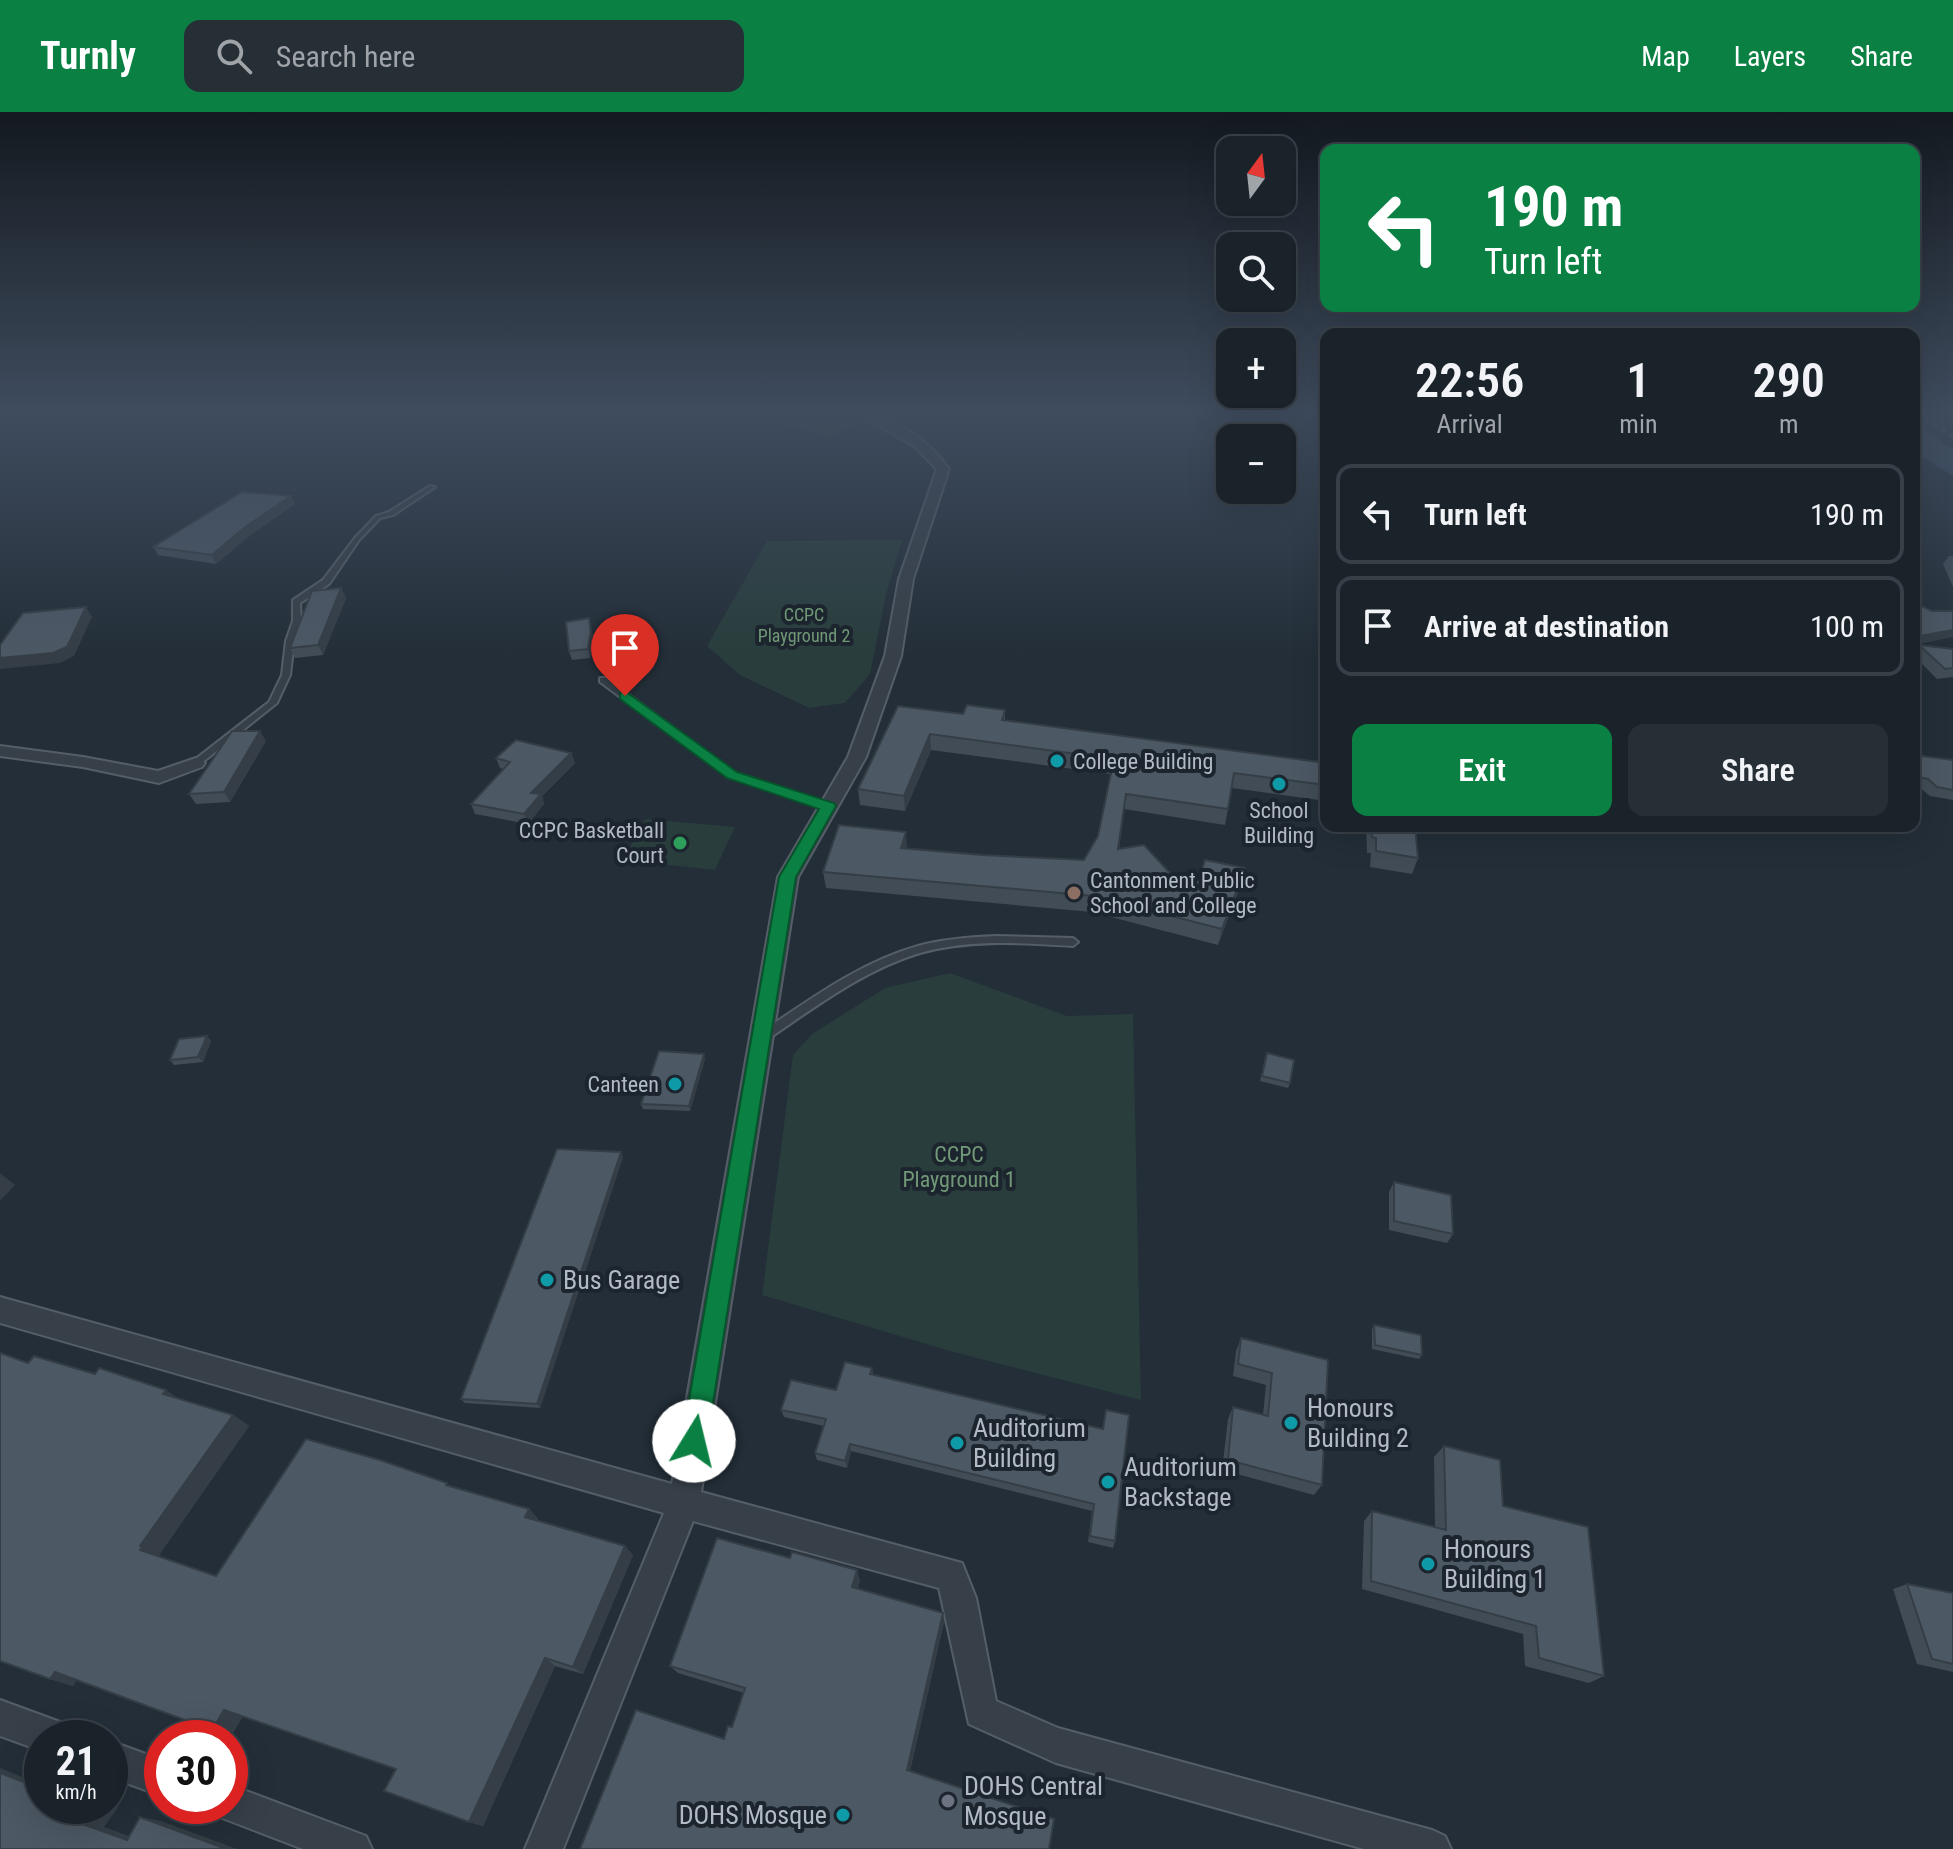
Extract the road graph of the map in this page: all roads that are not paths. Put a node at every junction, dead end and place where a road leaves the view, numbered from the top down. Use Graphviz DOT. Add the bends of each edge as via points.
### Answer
graph roads {
  1 [pos="421,494"];
  2 [pos="935,494"];
  3 [pos="603,680"];
  4 [pos="0,751"];
  5 [pos="196,763"];
  6 [pos="828,806"];
  7 [pos="1073,942"];
  8 [pos="761,1038"];
  9 [pos="0,1310"];
  10 [pos="684,1503"];
  11 [pos="0,1718"];
  12 [pos="24,1727"];
  13 [pos="248,1810"];
  14 [pos="353,1849"];
  15 [pos="544,1849"];
  16 [pos="1432,1849"];
  1 -- 5 [label="lane" via="378,517 326,582 296,602 286,675 273,703"];
  2 -- 6 [label="street" via="906,579 893,656 857,757"];
  3 -- 6 [label="lane" via="732,775"];
  4 -- 5 [label="street" via="159,777"];
  6 -- 8 [label="street" via="788,877"];
  7 -- 8 [label="lane" via="995,938 920,950 850,980"];
  8 -- 10 [label="street"];
  9 -- 10 [label="street"];
  10 -- 15 [label="street"];
  10 -- 16 [label="street" via="950,1575 981,1712 1056,1745"];
  11 -- 12 [label="street"];
  13 -- 14 [label="street"];
}
